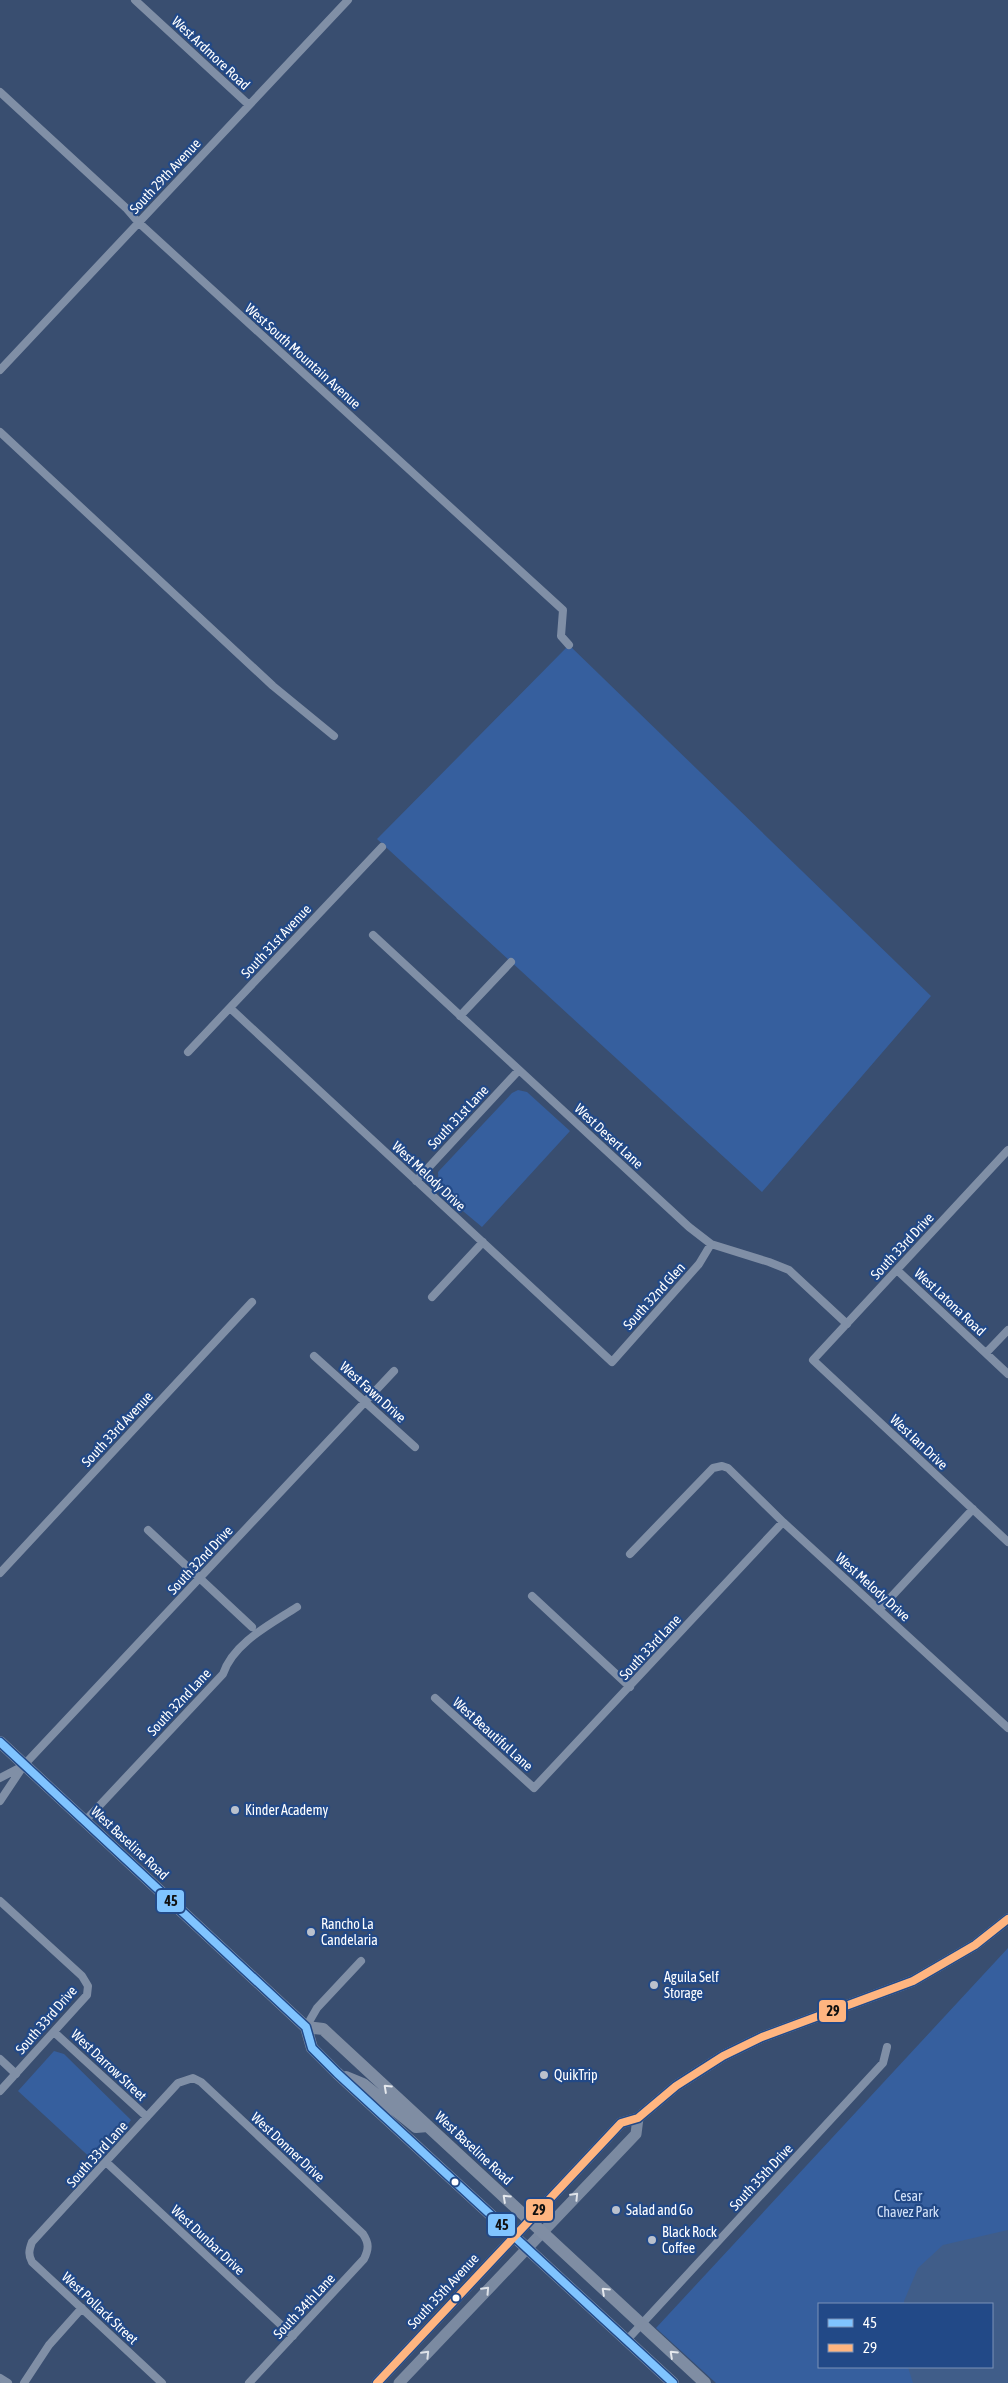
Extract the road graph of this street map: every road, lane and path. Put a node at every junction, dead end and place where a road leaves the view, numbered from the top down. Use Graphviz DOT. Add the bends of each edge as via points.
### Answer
graph roads {
  1 [pos="135,0"];
  2 [pos="348,0"];
  3 [pos="0,92"];
  4 [pos="249,105"];
  5 [pos="138,222"];
  6 [pos="0,370"];
  7 [pos="0,432"];
  8 [pos="570,645"];
  9 [pos="334,736"];
  10 [pos="382,847"];
  11 [pos="373,935"];
  12 [pos="511,962"];
  13 [pos="230,1008"];
  14 [pos="460,1016"];
  15 [pos="188,1052"];
  16 [pos="519,1070"];
  17 [pos="1008,1150"];
  18 [pos="416,1181"];
  19 [pos="483,1242"];
  20 [pos="711,1244"];
  21 [pos="897,1270"];
  22 [pos="432,1297"];
  23 [pos="252,1302"];
  24 [pos="847,1324"];
  25 [pos="1008,1330"];
  26 [pos="986,1353"];
  27 [pos="314,1356"];
  28 [pos="813,1360"];
  29 [pos="612,1362"];
  30 [pos="394,1372"];
  31 [pos="1008,1374"];
  32 [pos="365,1402"];
  33 [pos="415,1447"];
  34 [pos="973,1509"];
  35 [pos="783,1522"];
  36 [pos="148,1530"];
  37 [pos="1008,1542"];
  38 [pos="630,1554"];
  39 [pos="0,1573"];
  40 [pos="200,1578"];
  41 [pos="532,1596"];
  42 [pos="297,1607"];
  43 [pos="879,1610"];
  44 [pos="252,1627"];
  45 [pos="630,1686"];
  46 [pos="435,1698"];
  47 [pos="1008,1728"];
  48 [pos="0,1742"];
  49 [pos="24,1765"];
  50 [pos="0,1778"];
  51 [pos="534,1788"];
  52 [pos="0,1801"];
  53 [pos="85,1821"];
  54 [pos="0,1901"];
  55 [pos="1008,1919"];
  56 [pos="361,1961"];
  57 [pos="306,2027"];
  58 [pos="54,2032"];
  59 [pos="886,2047"];
  60 [pos="0,2060"];
  61 [pos="337,2073"];
  62 [pos="16,2074"];
  63 [pos="186,2079"];
  64 [pos="0,2091"];
  65 [pos="147,2117"];
  66 [pos="638,2118"];
  67 [pos="428,2126"];
  68 [pos="106,2162"];
  69 [pos="530,2220"];
  70 [pos="542,2232"];
  71 [pos="513,2238"];
  72 [pos="368,2242"];
  73 [pos="30,2248"];
  74 [pos="525,2249"];
  75 [pos="82,2308"];
  76 [pos="641,2324"];
  77 [pos="293,2336"];
  78 [pos="626,2341"];
  79 [pos="0,2378"];
  80 [pos="8,2383"];
  81 [pos="24,2383"];
  82 [pos="162,2383"];
  83 [pos="249,2383"];
  84 [pos="376,2383"];
  85 [pos="399,2383"];
  86 [pos="673,2383"];
  87 [pos="705,2383"];
  1 -- 4 [label="street, West Ardmore Road"];
  2 -- 4 [label="street, South 29th Avenue"];
  3 -- 5 [label="street, West South Mountain Avenue"];
  4 -- 5 [label="street, South 29th Avenue"];
  5 -- 6 [label="street, South 29th Avenue"];
  5 -- 8 [label="street, West South Mountain Avenue" via="564,610 561,636"];
  7 -- 9 [label="street" via="273,686"];
  10 -- 13 [label="street, South 31st Avenue"];
  11 -- 14 [label="street, West Desert Lane"];
  12 -- 14 [label="street"];
  13 -- 15 [label="street, South 31st Avenue"];
  13 -- 18 [label="street, West Melody Drive"];
  14 -- 16 [label="street, West Desert Lane"];
  16 -- 18 [label="street, South 31st Lane"];
  16 -- 20 [label="street, West Desert Lane"];
  17 -- 21 [label="street, South 33rd Drive"];
  18 -- 19 [label="street, West Melody Drive"];
  19 -- 22 [label="street"];
  19 -- 29 [label="street, West Melody Drive"];
  20 -- 24 [label="street, West Desert Lane" via="789,1270"];
  20 -- 29 [label="street, South 32nd Glen" via="699,1264"];
  21 -- 24 [label="street, South 33rd Drive"];
  21 -- 26 [label="street, West Latona Road"];
  23 -- 39 [label="street, South 33rd Avenue"];
  24 -- 28 [label="street, South 33rd Drive"];
  25 -- 26 [label="street"];
  26 -- 31 [label="street, West Latona Road"];
  27 -- 32 [label="street, West Fawn Drive"];
  28 -- 34 [label="street, West Ian Drive"];
  30 -- 32 [label="street, South 32nd Drive"];
  32 -- 33 [label="street, West Fawn Drive"];
  32 -- 40 [label="street, South 32nd Drive"];
  34 -- 37 [label="street, West Ian Drive"];
  34 -- 43 [label="street"];
  35 -- 38 [label="street, West Melody Drive" via="728,1468 722,1466 713,1468"];
  35 -- 43 [label="street, West Melody Drive"];
  35 -- 45 [label="street, South 33rd Lane"];
  36 -- 40 [label="street"];
  40 -- 44 [label="street"];
  40 -- 49 [label="street, South 32nd Drive"];
  41 -- 45 [label="street"];
  42 -- 53 [label="street, South 32nd Lane" via="256,1634 229,1660 223,1674"];
  43 -- 47 [label="street, West Melody Drive"];
  45 -- 51 [label="street, South 33rd Lane"];
  46 -- 51 [label="street, West Beautiful Lane"];
  48 -- 49 [label="main road, West Baseline Road"];
  49 -- 50 [label="street"];
  49 -- 52 [label="street"];
  49 -- 53 [label="main road, West Baseline Road"];
  53 -- 57 [label="main road, West Baseline Road"];
  54 -- 58 [label="street, South 33rd Drive" via="82,1976 88,1986 87,1995"];
  55 -- 66 [label="main road, South 35th Avenue" via="975,1945 913,1981 762,2037 723,2056 676,2086"];
  56 -- 57 [label="street" via="317,2008"];
  57 -- 61 [label="main road, West Baseline Road" via="312,2048"];
  67 -- 57 [label="main road, West Baseline Road, one-way" via="323,2029"];
  58 -- 62 [label="street, South 33rd Drive"];
  58 -- 65 [label="street, West Darrow Street"];
  59 -- 76 [label="street, South 35th Drive" via="883,2063"];
  60 -- 62 [label="street"];
  61 -- 67 [label="main road" via="363,2084 416,2127"];
  61 -- 71 [label="main road, West Baseline Road"];
  62 -- 64 [label="street, South 33rd Drive"];
  63 -- 65 [label="street, South 33rd Lane" via="178,2083"];
  63 -- 72 [label="street, West Donner Drive" via="201,2082"];
  65 -- 68 [label="street, South 33rd Lane"];
  66 -- 69 [label="main road, South 35th Avenue" via="621,2123"];
  70 -- 66 [label="main road, South 35th Avenue, one-way" via="636,2134"];
  69 -- 67 [label="main road, West Baseline Road, one-way"];
  68 -- 73 [label="street, South 33rd Lane"];
  68 -- 77 [label="street, West Dunbar Drive"];
  69 -- 70 [label="main road, West Baseline Road"];
  69 -- 71 [label="main road, South 35th Avenue"];
  70 -- 74 [label="main road, South 35th Avenue"];
  76 -- 70 [label="main road, West Baseline Road, one-way"];
  71 -- 74 [label="main road, West Baseline Road"];
  71 -- 84 [label="main road, South 35th Avenue"];
  72 -- 77 [label="street, South 34th Lane" via="364,2259"];
  73 -- 75 [label="street, West Pollack Street" via="32,2262"];
  74 -- 78 [label="main road, West Baseline Road"];
  85 -- 74 [label="main road, South 35th Avenue, one-way"];
  75 -- 81 [label="street" via="49,2345"];
  75 -- 82 [label="street, West Pollack Street"];
  76 -- 78 [label="street, South 35th Drive"];
  87 -- 76 [label="main road, West Baseline Road, one-way"];
  77 -- 83 [label="street, South 34th Lane"];
  78 -- 86 [label="main road"];
  79 -- 80 [label="street"];
}
